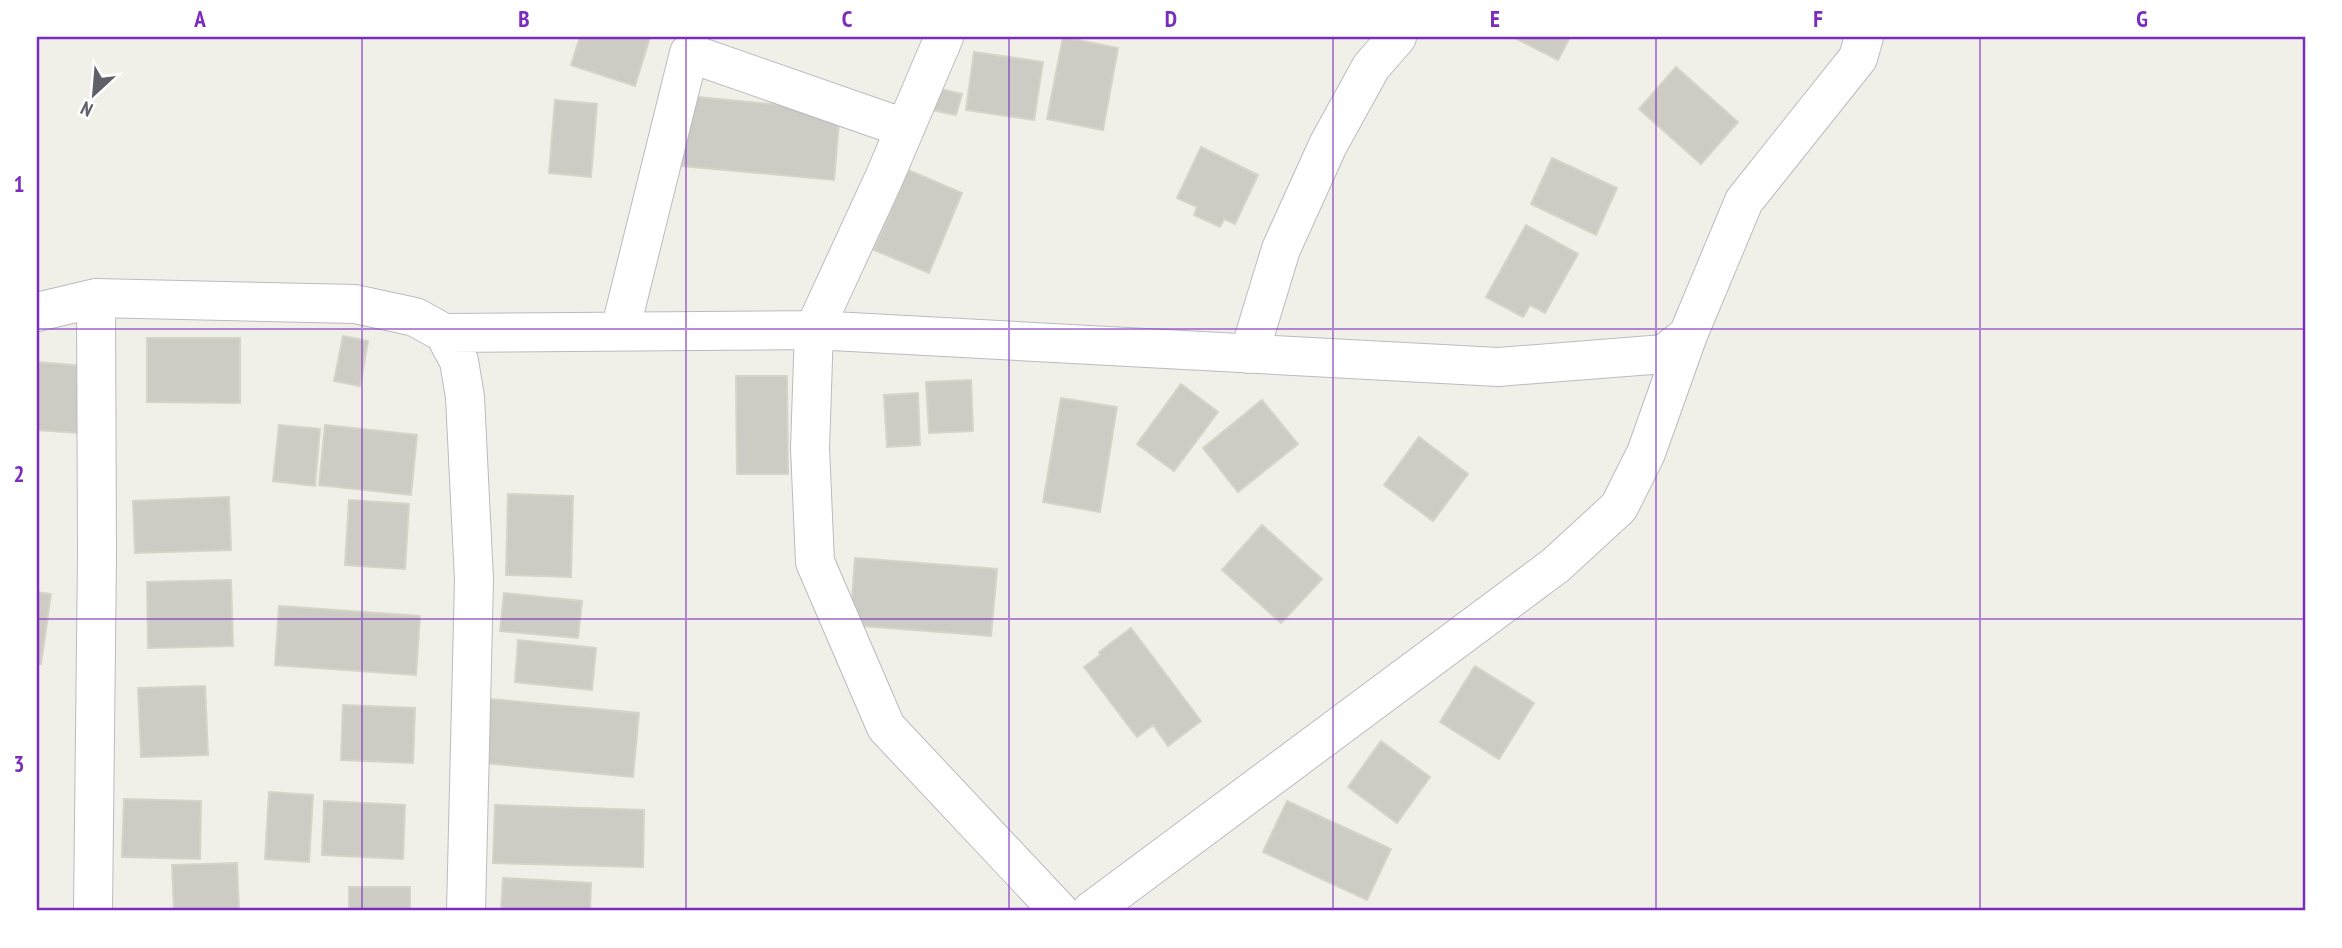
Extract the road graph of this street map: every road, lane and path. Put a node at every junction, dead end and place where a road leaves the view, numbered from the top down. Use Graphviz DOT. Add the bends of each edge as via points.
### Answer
graph roads {
  1 [pos="944,37"];
  2 [pos="1397,37"];
  3 [pos="1864,37"];
  4 [pos="904,128"];
  5 [pos="96,298"];
  6 [pos="37,312"];
  7 [pos="814,330"];
  8 [pos="620,331"];
  9 [pos="444,333"];
  10 [pos="1688,335"];
  11 [pos="1250,354"];
  12 [pos="93,911"];
  13 [pos="466,911"];
  14 [pos="1059,911"];
  15 [pos="1091,911"];
  1 -- 4 [label="street"];
  2 -- 11 [label="street" via="1371,66 1328,145 1281,249"];
  3 -- 10 [label="street" via="1858,58 1744,201"];
  4 -- 7 [label="street"];
  4 -- 8 [label="street" via="689,53"];
  5 -- 6 [label="street"];
  5 -- 9 [label="street" via="355,304 415,317"];
  5 -- 12 [label="street"];
  7 -- 8 [label="street"];
  7 -- 11 [label="street"];
  7 -- 14 [label="street" via="810,448 815,562 886,727"];
  8 -- 9 [label="street"];
  9 -- 13 [label="street" via="458,361 465,397 474,580"];
  10 -- 11 [label="street" via="1664,354 1498,367"];
  10 -- 15 [label="street" via="1646,453 1619,507 1556,565"];
}
